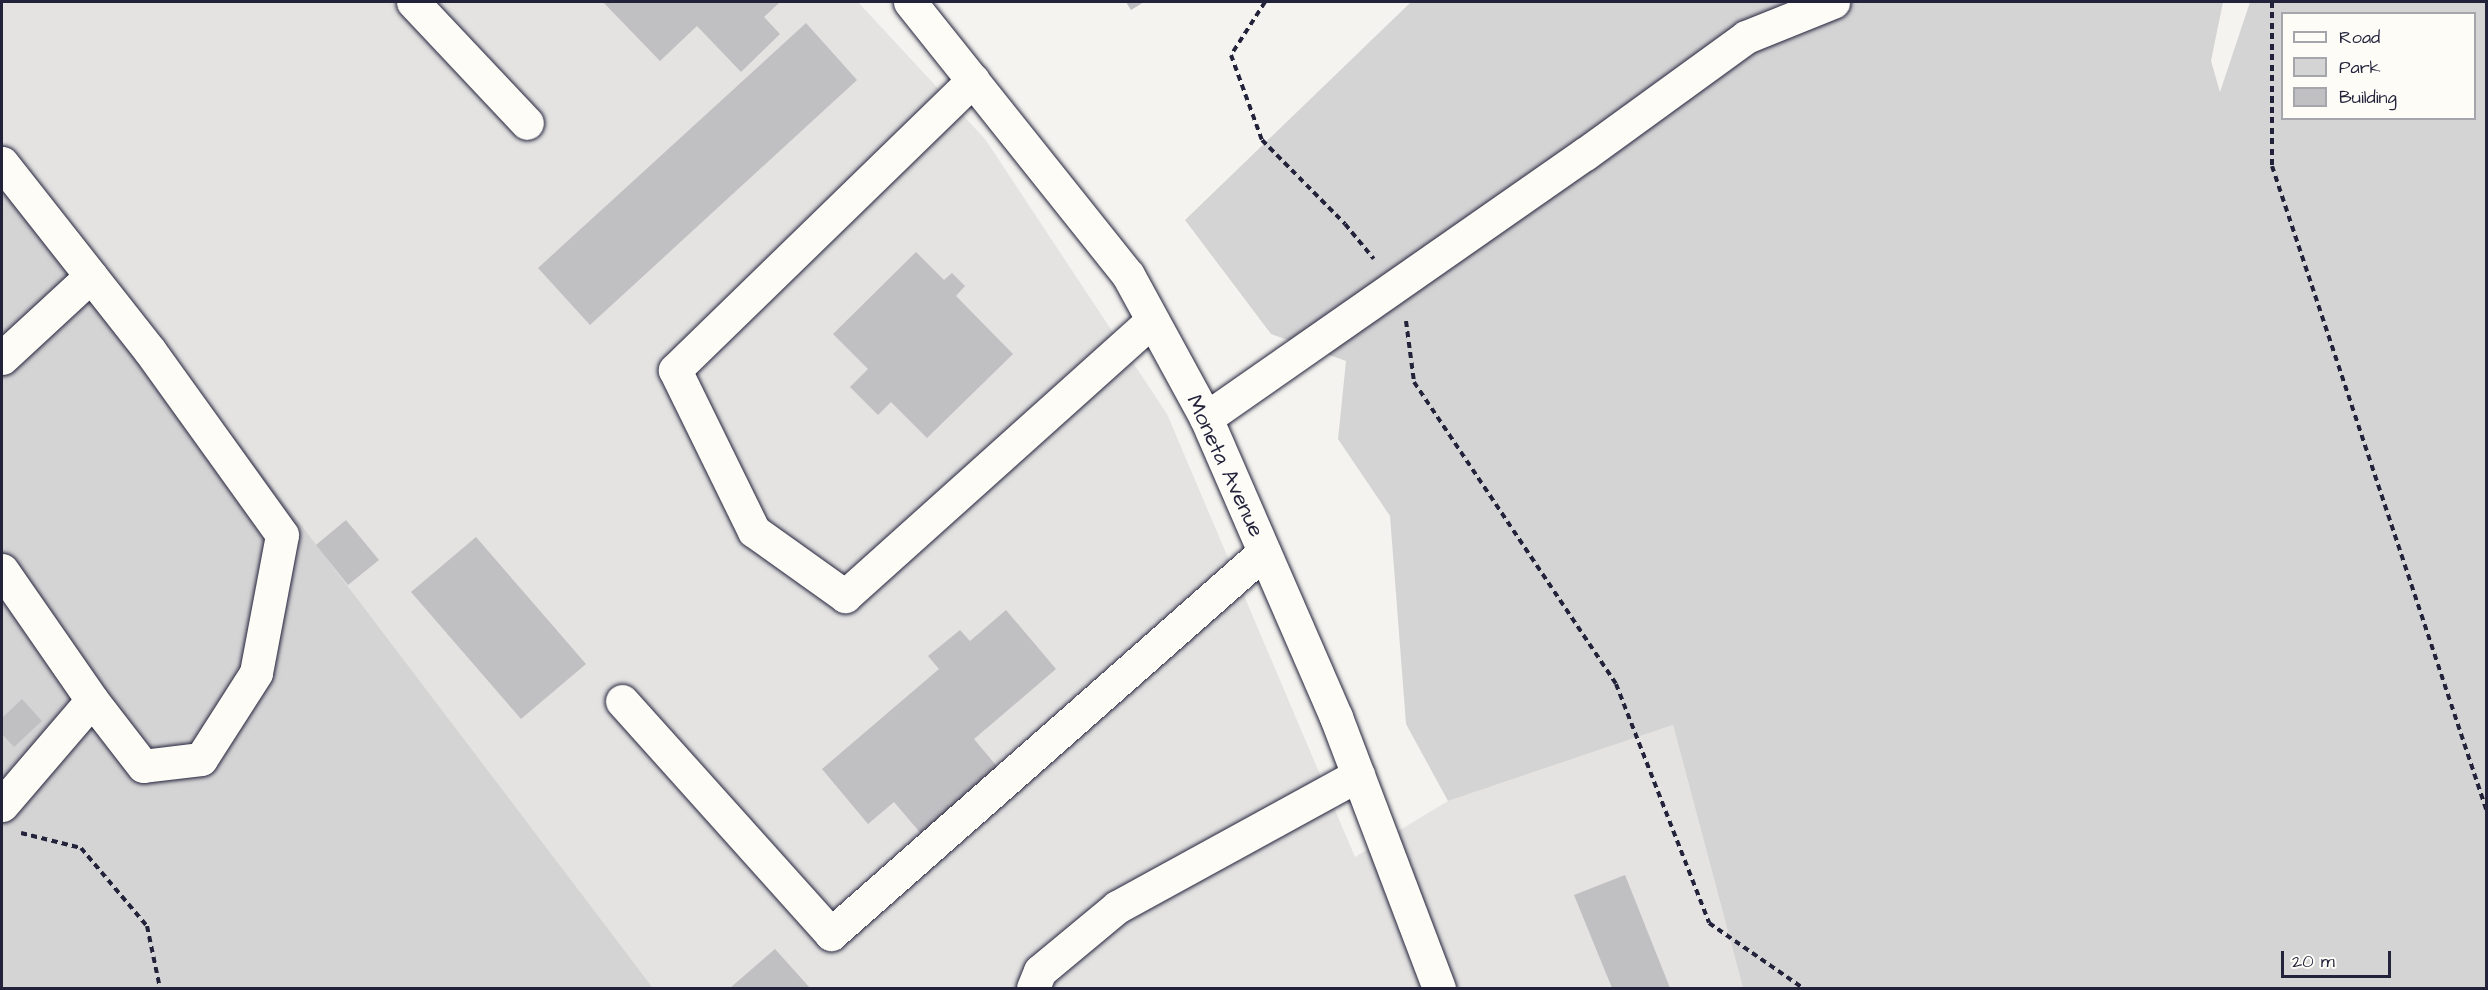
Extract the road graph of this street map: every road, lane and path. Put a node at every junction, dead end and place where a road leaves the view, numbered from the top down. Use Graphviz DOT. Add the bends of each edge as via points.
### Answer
graph roads {
  1 [pos="413,2"];
  2 [pos="1265,2"];
  3 [pos="1833,2"];
  4 [pos="2272,2"];
  5 [pos="913,3"];
  6 [pos="973,80"];
  7 [pos="526,123"];
  8 [pos="2,163"];
  9 [pos="90,276"];
  10 [pos="1395,285"];
  11 [pos="1152,321"];
  12 [pos="2,358"];
  13 [pos="1206,418"];
  14 [pos="1264,552"];
  15 [pos="2,570"];
  16 [pos="92,700"];
  17 [pos="622,701"];
  18 [pos="1358,776"];
  19 [pos="2487,809"];
  20 [pos="7,818"];
  21 [pos="160,988"];
  22 [pos="1034,988"];
  23 [pos="1439,988"];
  24 [pos="1803,988"];
  1 -- 7 [label="street"];
  2 -- 10 [label="path" via="1232,55 1262,140 1345,224"];
  3 -- 10 [label="street" via="1746,37 1586,154"];
  4 -- 19 [label="path" via="2272,166"];
  5 -- 6 [label="street, Moneta Avenue"];
  6 -- 11 [label="street, Moneta Avenue" via="1128,275"];
  6 -- 11 [label="street" via="675,370 754,531 845,596"];
  8 -- 9 [label="street"];
  9 -- 12 [label="street"];
  9 -- 16 [label="street" via="150,351 282,535 256,673 201,759 143,766"];
  10 -- 13 [label="street"];
  10 -- 24 [label="path" via="1407,325 1414,382 1616,684 1709,923"];
  11 -- 13 [label="street, Moneta Avenue"];
  13 -- 14 [label="street, Moneta Avenue"];
  14 -- 17 [label="street" via="831,934"];
  14 -- 18 [label="street, Moneta Avenue"];
  15 -- 16 [label="street"];
  16 -- 20 [label="street"];
  18 -- 22 [label="street" via="1117,907 1040,971"];
  18 -- 23 [label="street, Moneta Avenue"];
  20 -- 21 [label="path" via="81,848 147,926"];
}
